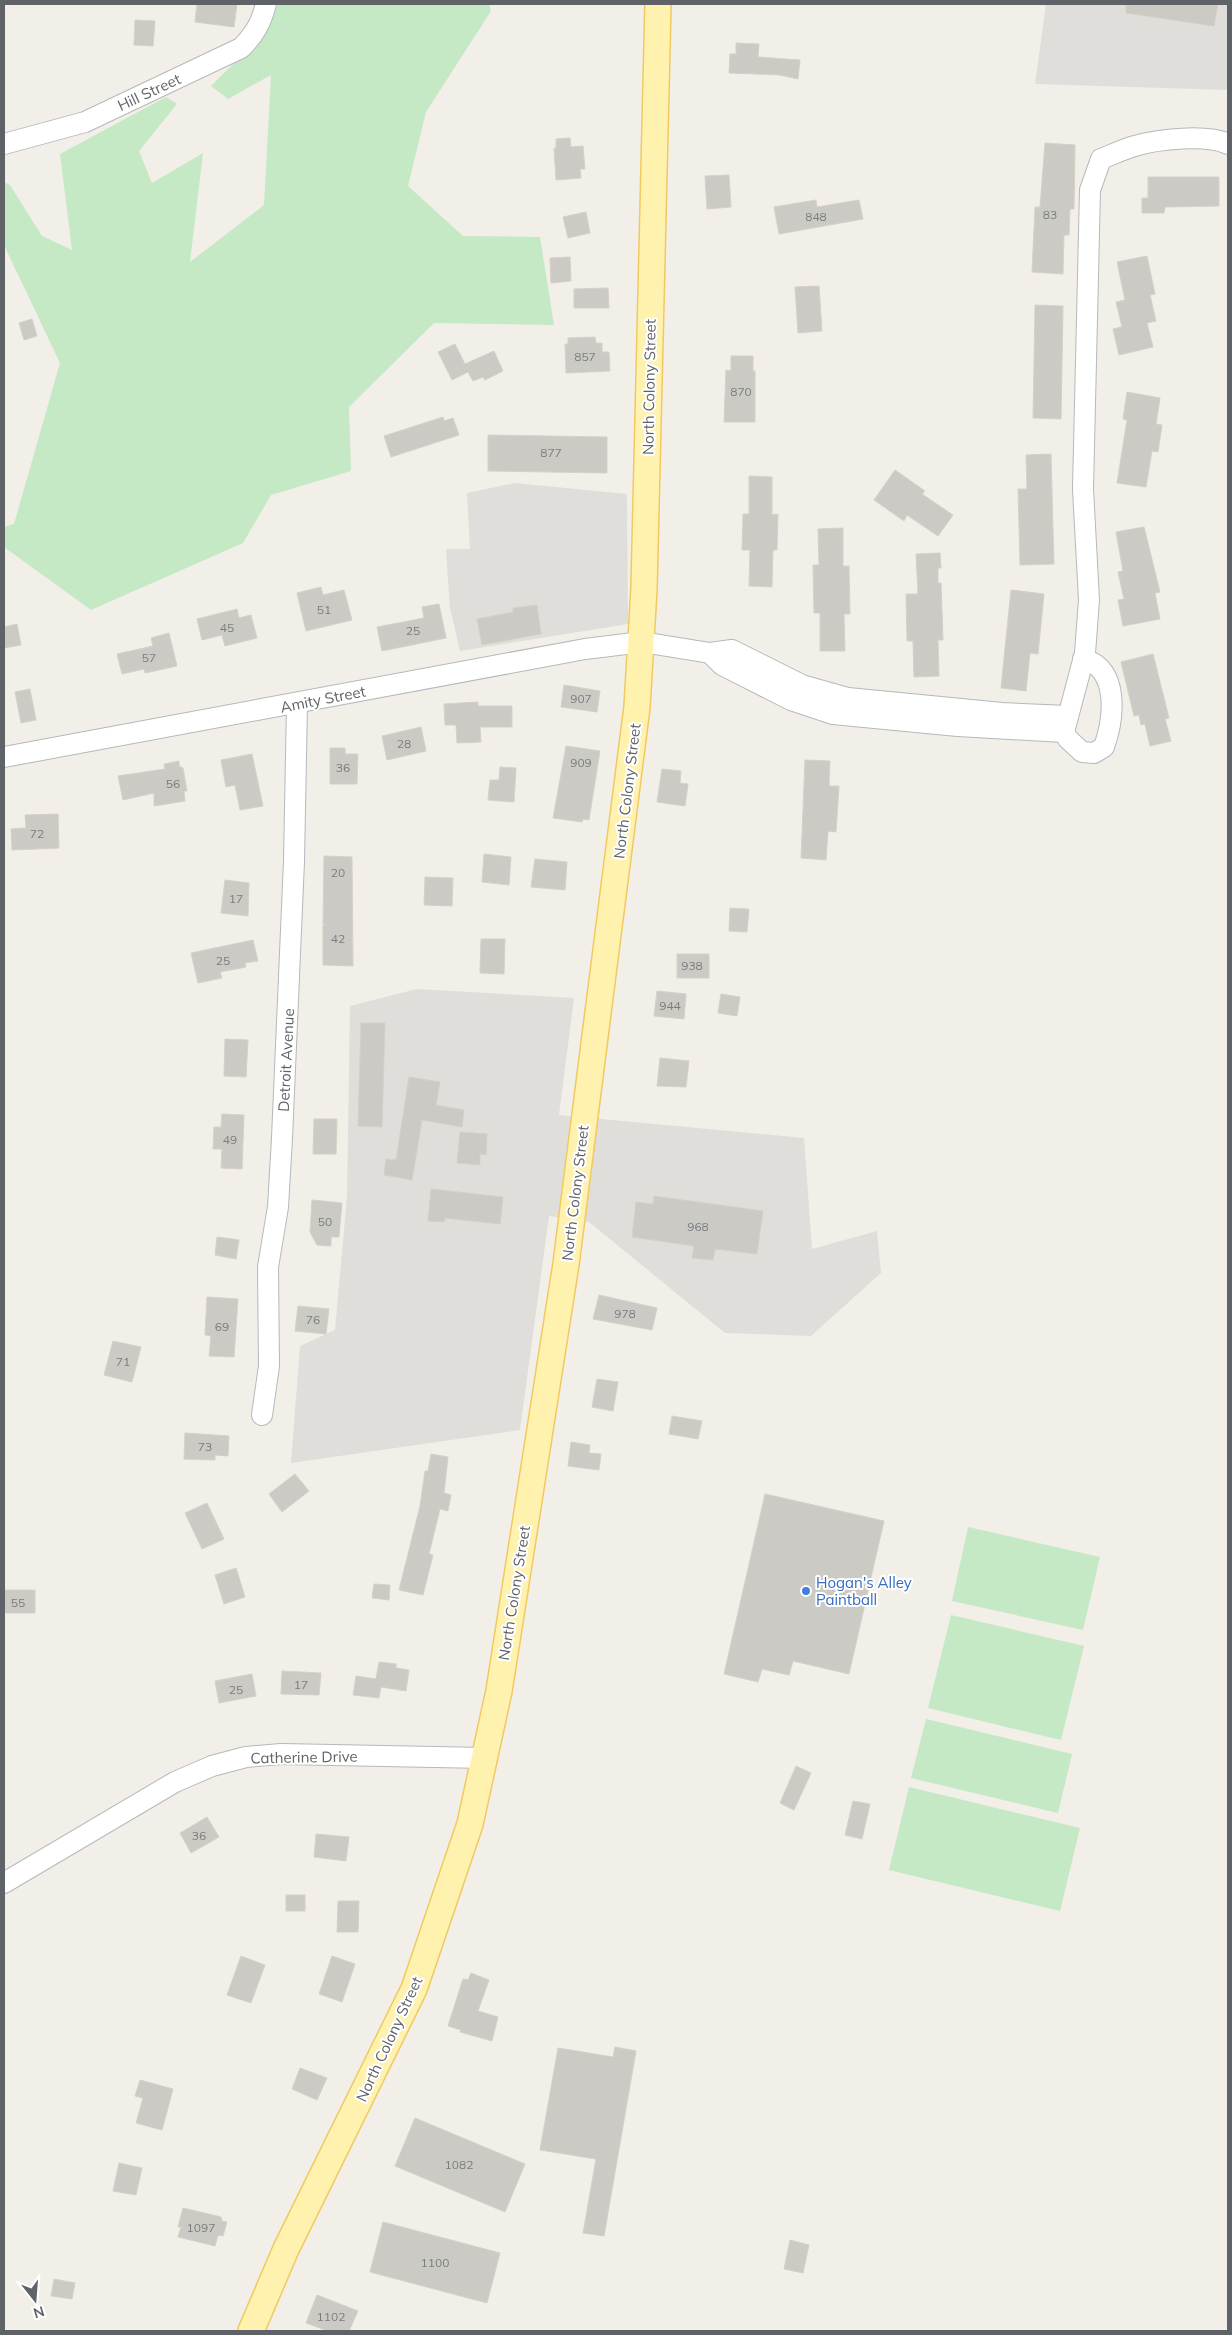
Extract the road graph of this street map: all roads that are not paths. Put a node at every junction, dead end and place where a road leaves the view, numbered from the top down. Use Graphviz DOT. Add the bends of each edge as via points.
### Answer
graph roads {
  1 [pos="266,4"];
  2 [pos="658,4"];
  3 [pos="4,144"];
  4 [pos="1228,144"];
  5 [pos="642,642"];
  6 [pos="1083,659"];
  7 [pos="297,704"];
  8 [pos="1066,724"];
  9 [pos="4,757"];
  10 [pos="262,1415"];
  11 [pos="486,1758"];
  12 [pos="4,1883"];
  13 [pos="251,2331"];
  1 -- 3 [label="street, Hill Street" via="254,35 241,48 85,122"];
  2 -- 5 [label="main road, North Colony Street"];
  4 -- 6 [label="street" via="1219,139 1174,140 1135,146 1101,159 1090,190 1083,489 1090,600"];
  5 -- 7 [label="street, Amity Street" via="585,649"];
  5 -- 8 [label="street, Amity Street" via="710,653 732,650 802,685 875,709 1002,713"];
  5 -- 11 [label="main road, North Colony Street" via="630,772 566,1264"];
  6 -- 8 [label="street"];
  6 -- 8 [label="street" via="1101,667 1107,680 1113,706 1104,747 1094,752 1082,752 1068,739"];
  7 -- 9 [label="street, Amity Street"];
  7 -- 10 [label="street, Detroit Avenue" via="282,1138 278,1207 268,1267 269,1366"];
  11 -- 12 [label="street, Catherine Drive" via="281,1754 246,1757 212,1766 175,1782"];
  11 -- 13 [label="main road, North Colony Street" via="452,1881 414,1990 282,2259"];
}
